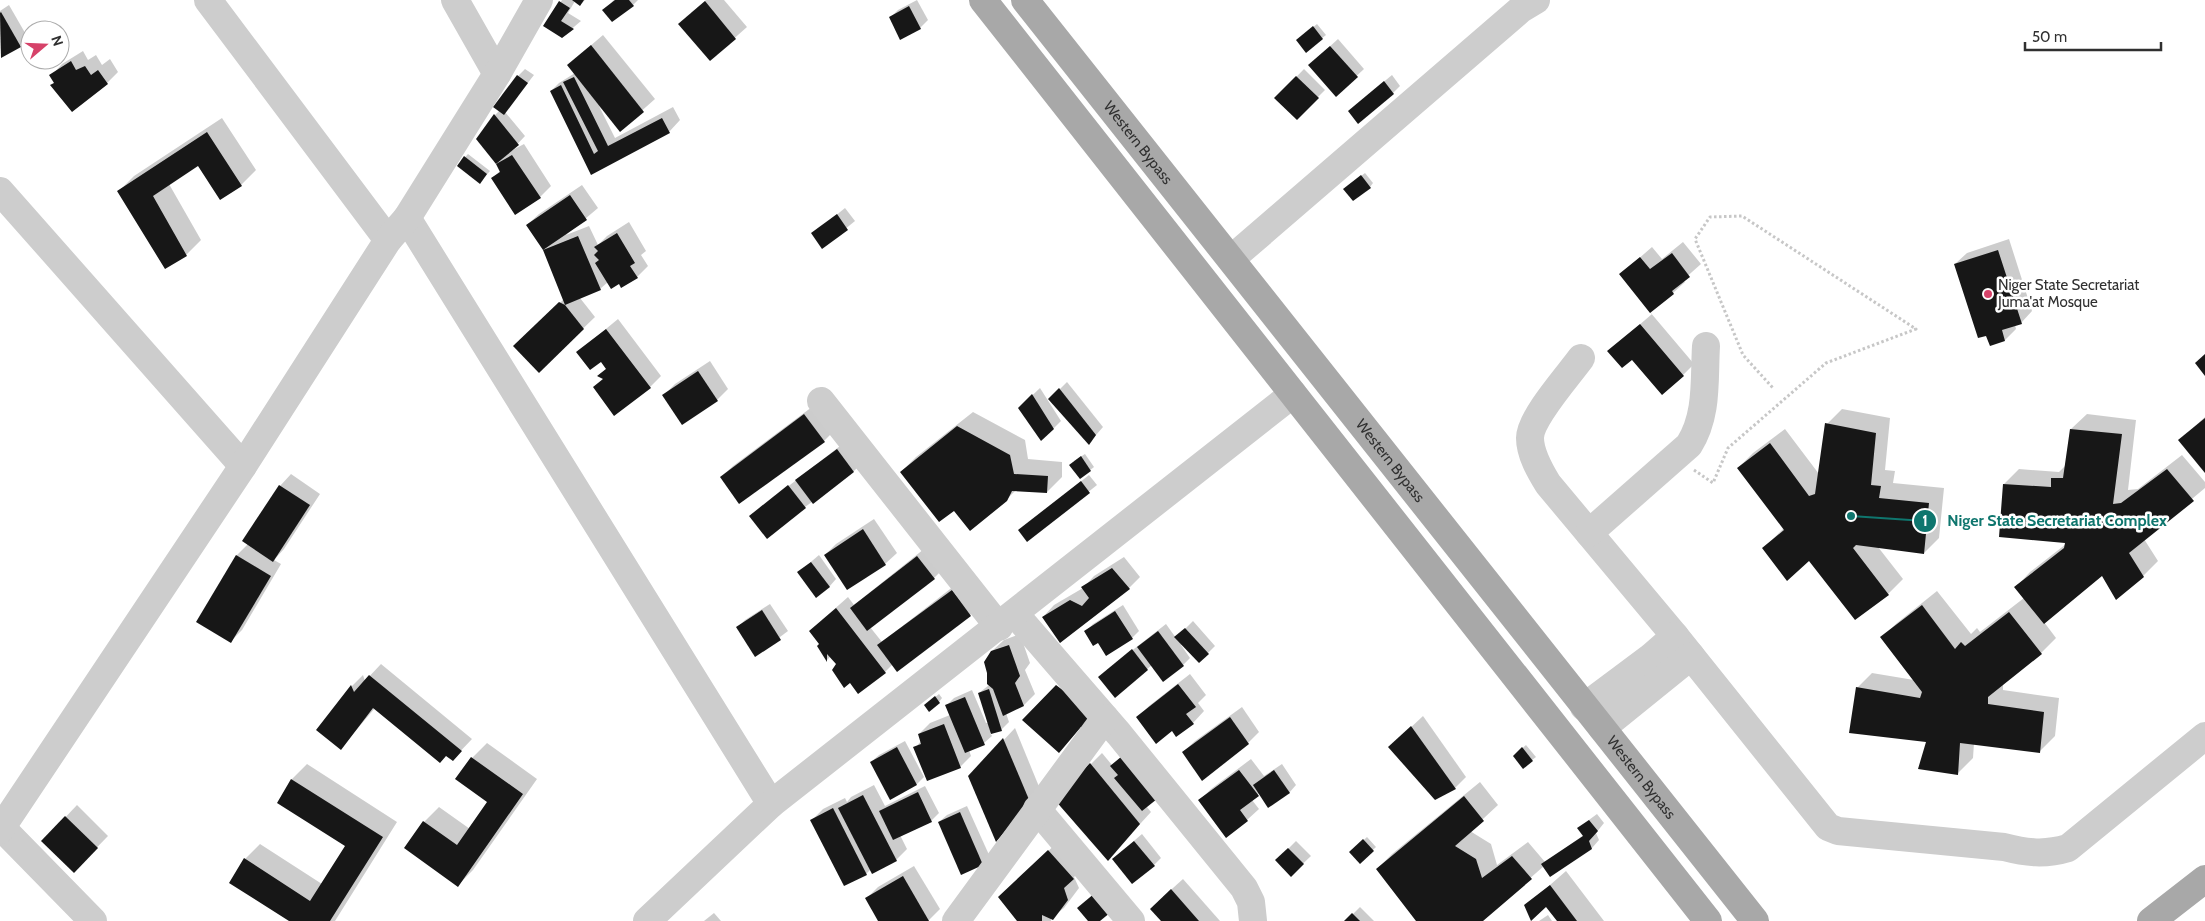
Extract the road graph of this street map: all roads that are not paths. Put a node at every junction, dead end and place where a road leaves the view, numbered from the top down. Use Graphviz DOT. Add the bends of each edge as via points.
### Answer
graph roads {
  1 [pos="208,0"];
  2 [pos="455,0"];
  3 [pos="540,0"];
  4 [pos="983,0"];
  5 [pos="1025,0"];
  6 [pos="1536,0"];
  7 [pos="497,74"];
  8 [pos="0,191"];
  9 [pos="407,218"];
  10 [pos="388,240"];
  11 [pos="1231,258"];
  12 [pos="1706,346"];
  13 [pos="1582,358"];
  14 [pos="1293,394"];
  15 [pos="821,401"];
  16 [pos="244,466"];
  17 [pos="1589,533"];
  18 [pos="1007,620"];
  19 [pos="1683,646"];
  20 [pos="1584,707"];
  21 [pos="1105,718"];
  22 [pos="1602,728"];
  23 [pos="2205,736"];
  24 [pos="771,804"];
  25 [pos="1037,809"];
  26 [pos="1,829"];
  27 [pos="2205,878"];
  28 [pos="93,921"];
  29 [pos="647,921"];
  30 [pos="956,921"];
  31 [pos="1131,921"];
  32 [pos="1253,921"];
  33 [pos="1708,921"];
  34 [pos="1755,921"];
  35 [pos="2151,921"];
  1 -- 10 [label="street"];
  2 -- 7 [label="street"];
  3 -- 7 [label="street"];
  4 -- 14 [label="main road"];
  5 -- 11 [label="main road, Western Bypass"];
  6 -- 11 [label="street"];
  7 -- 9 [label="street"];
  8 -- 16 [label="street"];
  9 -- 10 [label="street"];
  9 -- 24 [label="street"];
  10 -- 16 [label="street"];
  11 -- 20 [label="main road, Western Bypass"];
  12 -- 17 [label="street" via="1698,431 1689,445"];
  13 -- 17 [label="street" via="1533,422 1530,438 1548,484"];
  14 -- 18 [label="street"];
  14 -- 33 [label="main road"];
  15 -- 18 [label="street"];
  16 -- 26 [label="street"];
  17 -- 19 [label="street"];
  18 -- 21 [label="street"];
  18 -- 24 [label="street"];
  19 -- 20 [label="street" via="1651,657"];
  19 -- 22 [label="street"];
  19 -- 23 [label="street" via="1822,821 1838,831 2050,853 2068,848"];
  20 -- 22 [label="main road, Western Bypass"];
  21 -- 25 [label="street"];
  21 -- 32 [label="street" via="1244,888 1251,902"];
  22 -- 34 [label="main road, Western Bypass"];
  24 -- 29 [label="street"];
  25 -- 30 [label="street"];
  25 -- 31 [label="street"];
  26 -- 28 [label="street"];
  27 -- 35 [label="main road"];
}
